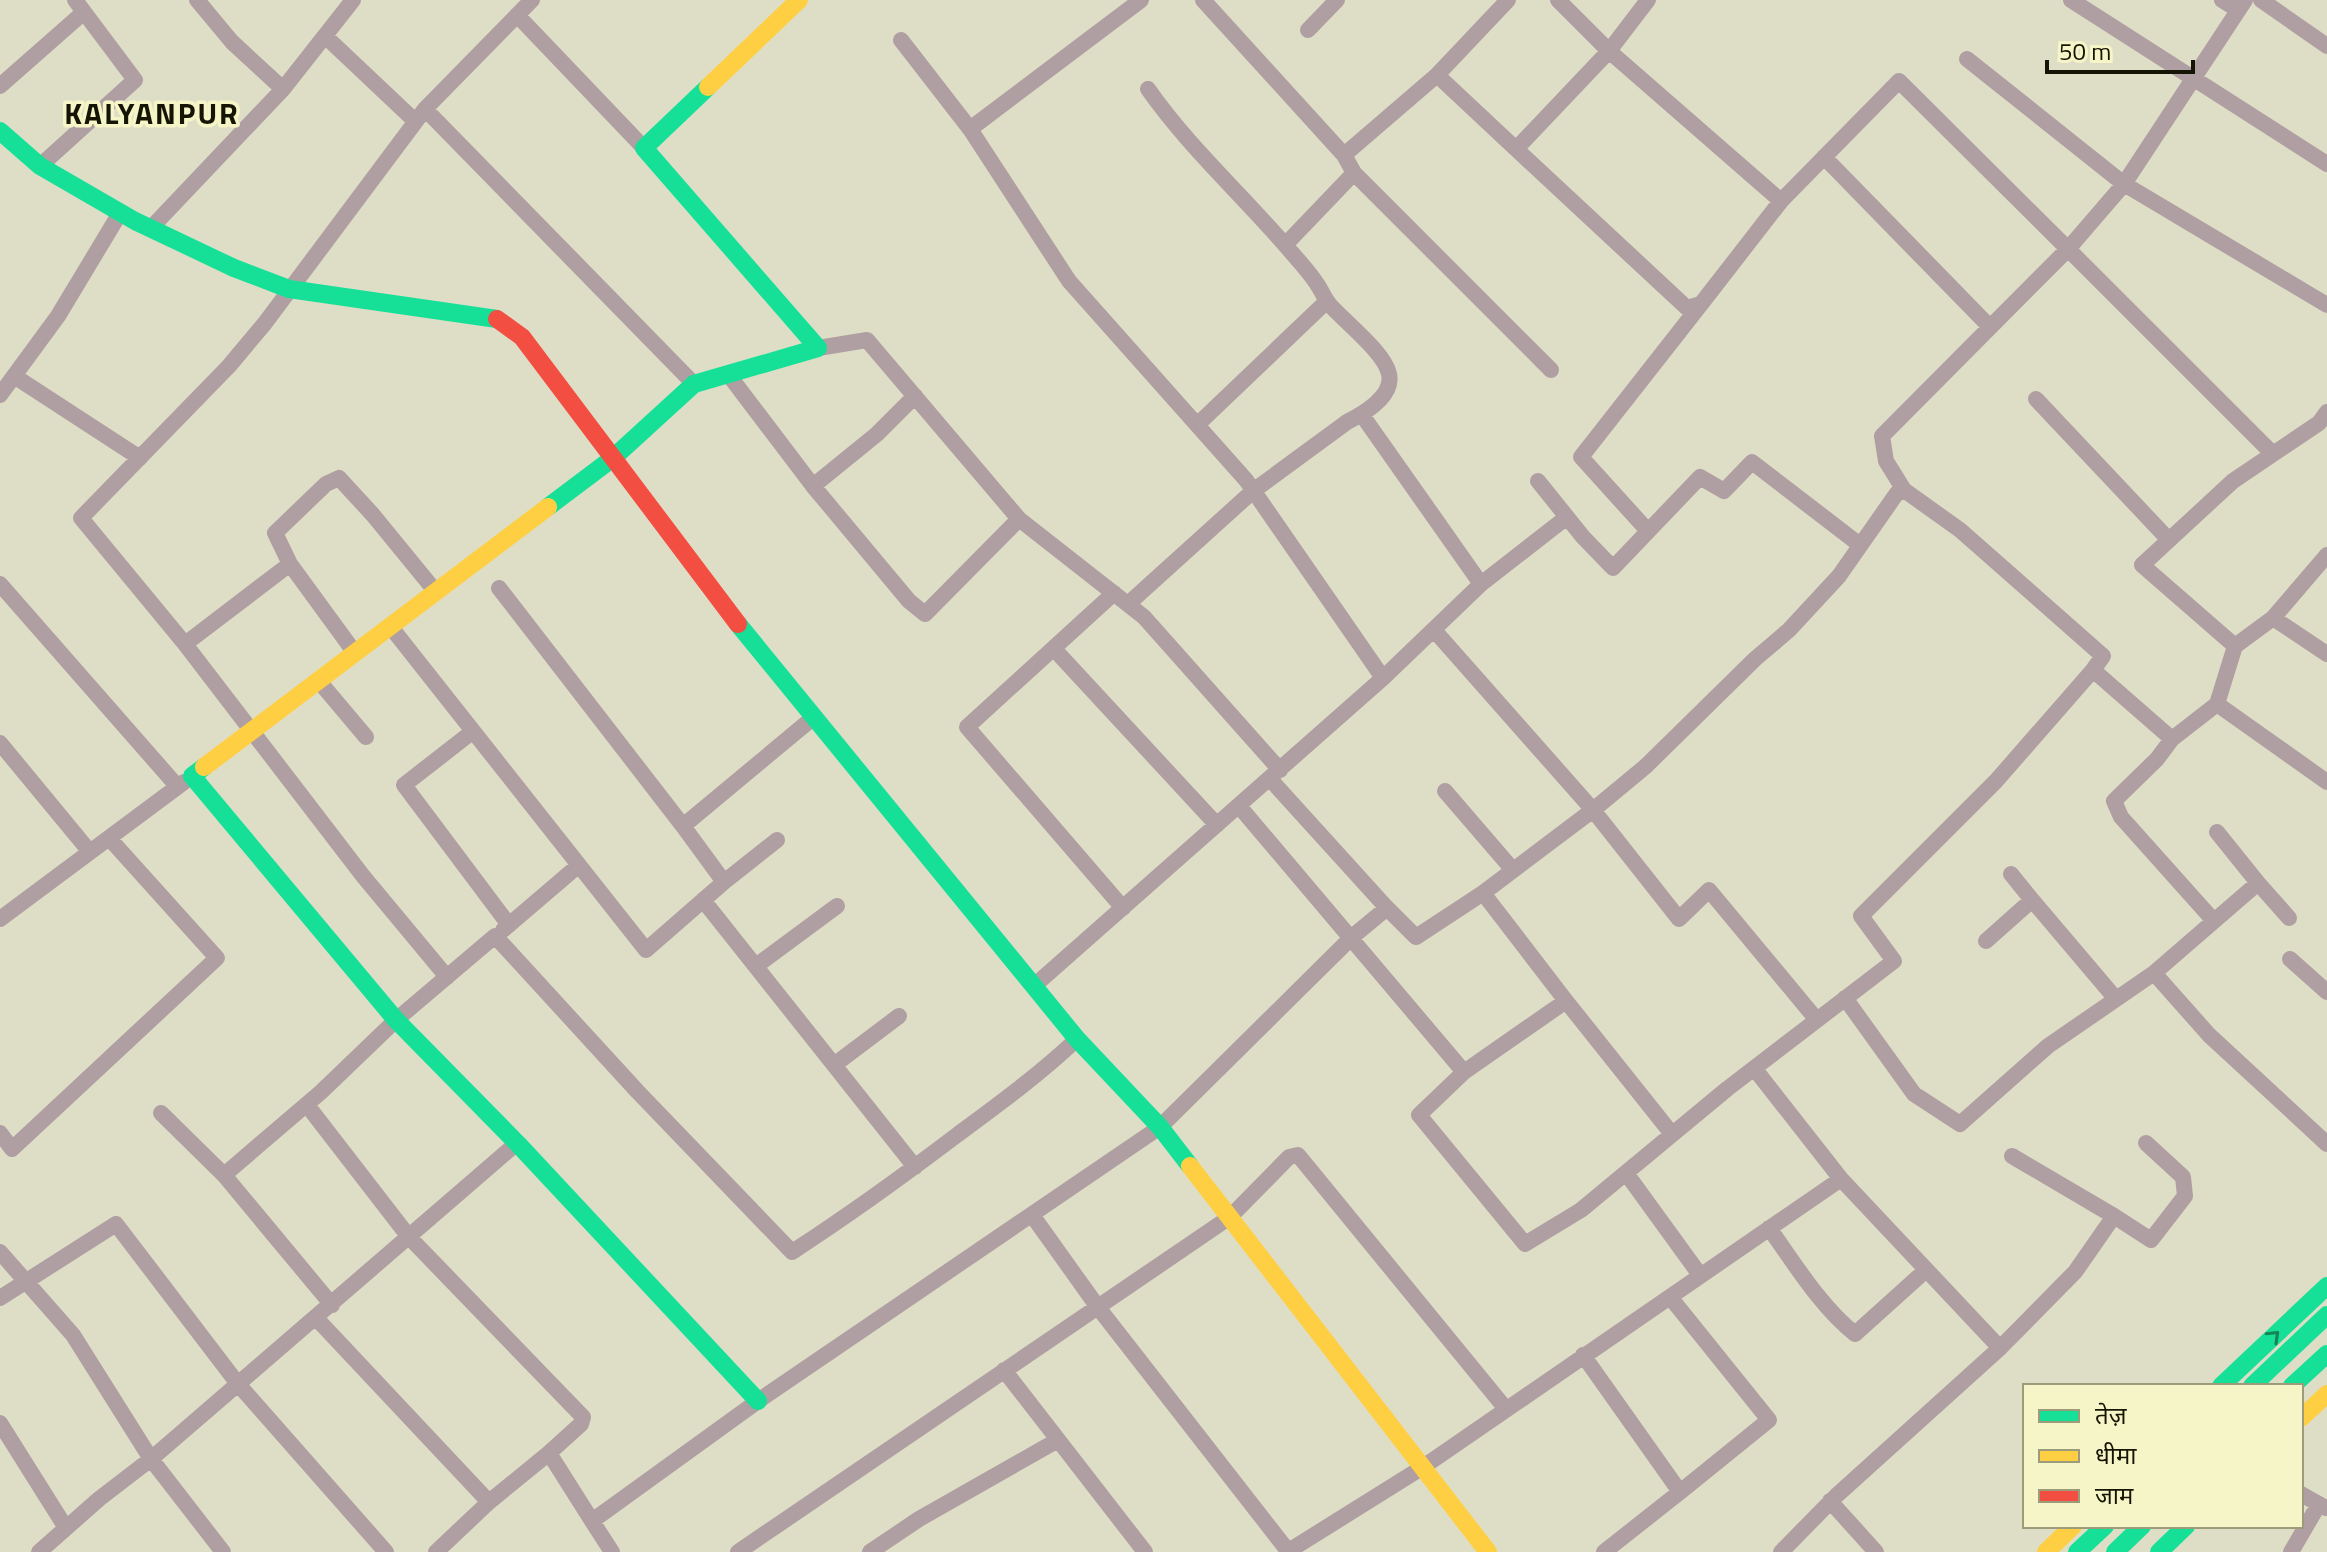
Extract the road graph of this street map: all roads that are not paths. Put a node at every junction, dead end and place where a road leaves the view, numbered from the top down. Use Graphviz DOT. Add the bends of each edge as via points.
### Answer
graph roads {
  1 [pos="197,0"];
  2 [pos="353,0"];
  3 [pos="532,0"];
  4 [pos="799,0"];
  5 [pos="1141,0"];
  6 [pos="1203,0"];
  7 [pos="1337,0"];
  8 [pos="1508,0"];
  9 [pos="1558,0"];
  10 [pos="1648,0"];
  11 [pos="2071,0"];
  12 [pos="2222,0"];
  13 [pos="2261,0"];
  14 [pos="2242,5"];
  15 [pos="79,6"];
  16 [pos="517,15"];
  17 [pos="1308,30"];
  18 [pos="325,36"];
  19 [pos="901,40"];
  20 [pos="2327,46"];
  21 [pos="1609,51"];
  22 [pos="1967,59"];
  23 [pos="1437,75"];
  24 [pos="2192,80"];
  25 [pos="0,86"];
  26 [pos="283,89"];
  27 [pos="1148,89"];
  28 [pos="420,115"];
  29 [pos="970,129"];
  30 [pos="0,131"];
  31 [pos="644,148"];
  32 [pos="1516,149"];
  33 [pos="1344,155"];
  34 [pos="1824,157"];
  35 [pos="2327,164"];
  36 [pos="40,166"];
  37 [pos="1354,173"];
  38 [pos="2124,184"];
  39 [pos="1781,201"];
  40 [pos="120,213"];
  41 [pos="151,228"];
  42 [pos="1285,245"];
  43 [pos="2068,249"];
  44 [pos="289,289"];
  45 [pos="1327,301"];
  46 [pos="1701,304"];
  47 [pos="2327,305"];
  48 [pos="1990,327"];
  49 [pos="818,348"];
  50 [pos="1551,370"];
  51 [pos="728,374"];
  52 [pos="14,376"];
  53 [pos="694,384"];
  54 [pos="0,395"];
  55 [pos="915,396"];
  56 [pos="2036,399"];
  57 [pos="1362,415"];
  58 [pos="2324,422"];
  59 [pos="1197,425"];
  60 [pos="2272,453"];
  61 [pos="140,458"];
  62 [pos="613,458"];
  63 [pos="1538,481"];
  64 [pos="813,486"];
  65 [pos="1904,490"];
  66 [pos="1253,491"];
  67 [pos="1567,517"];
  68 [pos="1019,519"];
  69 [pos="1648,531"];
  70 [pos="2169,540"];
  71 [pos="1860,545"];
  72 [pos="2327,555"];
  73 [pos="290,564"];
  74 [pos="0,584"];
  75 [pos="1481,584"];
  76 [pos="499,588"];
  77 [pos="436,592"];
  78 [pos="1114,593"];
  79 [pos="1128,604"];
  80 [pos="2273,618"];
  81 [pos="390,626"];
  82 [pos="1434,630"];
  83 [pos="185,644"];
  84 [pos="2235,646"];
  85 [pos="1055,650"];
  86 [pos="355,653"];
  87 [pos="2327,654"];
  88 [pos="2093,670"];
  89 [pos="1383,678"];
  90 [pos="318,680"];
  91 [pos="2217,704"];
  92 [pos="814,717"];
  93 [pos="251,731"];
  94 [pos="472,732"];
  95 [pos="366,737"];
  96 [pos="2172,739"];
  97 [pos="0,743"];
  98 [pos="1275,774"];
  99 [pos="185,781"];
  100 [pos="2327,782"];
  101 [pos="1445,791"];
  102 [pos="1239,806"];
  103 [pos="1593,810"];
  104 [pos="1217,825"];
  105 [pos="683,826"];
  106 [pos="2217,832"];
  107 [pos="109,838"];
  108 [pos="777,840"];
  109 [pos="90,852"];
  110 [pos="579,865"];
  111 [pos="1513,870"];
  112 [pos="2011,874"];
  113 [pos="724,882"];
  114 [pos="2258,883"];
  115 [pos="1483,893"];
  116 [pos="703,900"];
  117 [pos="2032,900"];
  118 [pos="837,906"];
  119 [pos="1123,908"];
  120 [pos="1387,908"];
  121 [pos="1,918"];
  122 [pos="2289,918"];
  123 [pos="2214,921"];
  124 [pos="502,930"];
  125 [pos="1352,937"];
  126 [pos="1986,941"];
  127 [pos="2290,959"];
  128 [pos="756,966"];
  129 [pos="2154,973"];
  130 [pos="447,977"];
  131 [pos="1035,985"];
  132 [pos="2327,992"];
  133 [pos="1845,998"];
  134 [pos="2116,999"];
  135 [pos="1566,1001"];
  136 [pos="899,1016"];
  137 [pos="396,1020"];
  138 [pos="1817,1020"];
  139 [pos="1077,1039"];
  140 [pos="834,1065"];
  141 [pos="1754,1068"];
  142 [pos="1464,1072"];
  143 [pos="307,1105"];
  144 [pos="161,1113"];
  145 [pos="1160,1127"];
  146 [pos="0,1133"];
  147 [pos="1672,1134"];
  148 [pos="517,1143"];
  149 [pos="2146,1143"];
  150 [pos="2327,1144"];
  151 [pos="2012,1156"];
  152 [pos="915,1167"];
  153 [pos="1626,1173"];
  154 [pos="224,1175"];
  155 [pos="1841,1179"];
  156 [pos="1032,1215"];
  157 [pos="2114,1216"];
  158 [pos="1230,1217"];
  159 [pos="1769,1228"];
  160 [pos="409,1237"];
  161 [pos="0,1252"];
  162 [pos="1926,1270"];
  163 [pos="1700,1275"];
  164 [pos="24,1281"];
  165 [pos="2327,1286"];
  166 [pos="1670,1297"];
  167 [pos="0,1298"];
  168 [pos="332,1305"];
  169 [pos="1097,1306"];
  170 [pos="2327,1315"];
  171 [pos="316,1318"];
  172 [pos="2000,1348"];
  173 [pos="2327,1354"];
  174 [pos="1583,1355"];
  175 [pos="1004,1370"];
  176 [pos="238,1384"];
  177 [pos="2223,1384"];
  178 [pos="2254,1384"];
  179 [pos="2294,1384"];
  180 [pos="2327,1394"];
  181 [pos="758,1401"];
  182 [pos="1506,1409"];
  183 [pos="2303,1416"];
  184 [pos="0,1423"];
  185 [pos="1058,1440"];
  186 [pos="549,1453"];
  187 [pos="151,1459"];
  188 [pos="1423,1467"];
  189 [pos="1680,1492"];
  190 [pos="2303,1495"];
  191 [pos="1830,1501"];
  192 [pos="489,1502"];
  193 [pos="2323,1506"];
  194 [pos="592,1521"];
  195 [pos="66,1528"];
  196 [pos="2071,1528"];
  197 [pos="2103,1528"];
  198 [pos="2140,1528"];
  199 [pos="2184,1528"];
  200 [pos="39,1552"];
  201 [pos="223,1552"];
  202 [pos="386,1552"];
  203 [pos="436,1552"];
  204 [pos="612,1552"];
  205 [pos="738,1552"];
  206 [pos="870,1552"];
  207 [pos="1145,1552"];
  208 [pos="1287,1552"];
  209 [pos="1488,1552"];
  210 [pos="1604,1552"];
  211 [pos="1781,1552"];
  212 [pos="1876,1552"];
  213 [pos="2046,1552"];
  214 [pos="2077,1552"];
  215 [pos="2115,1552"];
  216 [pos="2159,1552"];
  217 [pos="2291,1552"];
  1 -- 26 [label="street" via="232,42"];
  2 -- 18 [label="street"];
  3 -- 16 [label="street"];
  4 -- 31 [label="main road"];
  5 -- 29 [label="street"];
  6 -- 33 [label="street"];
  7 -- 17 [label="street"];
  8 -- 23 [label="street"];
  9 -- 21 [label="street"];
  10 -- 21 [label="street"];
  11 -- 24 [label="street"];
  12 -- 14 [label="street"];
  13 -- 20 [label="street"];
  14 -- 24 [label="street"];
  15 -- 25 [label="street"];
  15 -- 36 [label="street" via="135,80"];
  16 -- 28 [label="street"];
  16 -- 31 [label="street"];
  18 -- 26 [label="street"];
  18 -- 28 [label="street"];
  19 -- 29 [label="street"];
  21 -- 32 [label="street"];
  21 -- 39 [label="street"];
  22 -- 38 [label="street"];
  23 -- 32 [label="street"];
  23 -- 33 [label="street"];
  24 -- 35 [label="street"];
  24 -- 38 [label="street"];
  26 -- 41 [label="street"];
  27 -- 42 [label="street" via="1171,122"];
  28 -- 44 [label="street"];
  28 -- 53 [label="street"];
  29 -- 59 [label="street" via="1069,281"];
  30 -- 36 [label="main road"];
  31 -- 49 [label="main road"];
  32 -- 46 [label="street" via="1687,308"];
  33 -- 37 [label="street"];
  34 -- 39 [label="street"];
  34 -- 43 [label="street" via="1899,81"];
  34 -- 48 [label="street"];
  36 -- 40 [label="main road"];
  37 -- 42 [label="street"];
  37 -- 50 [label="street"];
  38 -- 43 [label="street"];
  38 -- 47 [label="street"];
  39 -- 46 [label="street"];
  40 -- 41 [label="main road"];
  40 -- 52 [label="street" via="58,316"];
  41 -- 44 [label="main road"];
  42 -- 45 [label="street"];
  43 -- 48 [label="street"];
  43 -- 60 [label="street"];
  44 -- 61 [label="street" via="229,366"];
  44 -- 62 [label="main road" via="498,319 522,337"];
  45 -- 57 [label="street" via="1381,358 1389,374 1384,394"];
  45 -- 59 [label="street"];
  46 -- 69 [label="street" via="1581,457"];
  48 -- 65 [label="street" via="1882,436 1886,461"];
  49 -- 51 [label="main road"];
  49 -- 55 [label="street" via="867,340"];
  51 -- 53 [label="main road"];
  51 -- 64 [label="street"];
  52 -- 54 [label="street"];
  52 -- 61 [label="street"];
  53 -- 62 [label="main road"];
  55 -- 64 [label="street"];
  55 -- 68 [label="street"];
  56 -- 70 [label="street"];
  57 -- 66 [label="street"];
  57 -- 75 [label="street"];
  58 -- 60 [label="street"];
  59 -- 66 [label="street"];
  60 -- 70 [label="street"];
  61 -- 83 [label="street" via="81,518"];
  62 -- 77 [label="main road"];
  62 -- 92 [label="main road"];
  63 -- 67 [label="street"];
  64 -- 68 [label="street" via="925,614"];
  65 -- 71 [label="street"];
  65 -- 88 [label="street" via="1960,530 2103,656"];
  66 -- 79 [label="street"];
  66 -- 89 [label="street"];
  67 -- 69 [label="street" via="1613,568"];
  67 -- 75 [label="street"];
  68 -- 78 [label="street"];
  69 -- 71 [label="street" via="1700,477 1724,491 1752,462"];
  70 -- 84 [label="street" via="2142,565"];
  71 -- 103 [label="street" via="1789,630"];
  72 -- 80 [label="street"];
  73 -- 77 [label="street" via="275,533 339,478"];
  73 -- 83 [label="street"];
  73 -- 86 [label="street"];
  74 -- 99 [label="street"];
  75 -- 82 [label="street"];
  76 -- 105 [label="street"];
  77 -- 81 [label="main road"];
  78 -- 79 [label="street"];
  78 -- 85 [label="street"];
  79 -- 98 [label="street"];
  80 -- 84 [label="street"];
  80 -- 87 [label="street"];
  81 -- 86 [label="main road"];
  81 -- 94 [label="street"];
  82 -- 89 [label="street"];
  82 -- 103 [label="street"];
  83 -- 93 [label="street"];
  84 -- 91 [label="street"];
  85 -- 104 [label="street"];
  85 -- 119 [label="street" via="967,727"];
  86 -- 90 [label="main road"];
  88 -- 96 [label="street"];
  88 -- 133 [label="street" via="1996,781 1861,916 1894,961"];
  89 -- 98 [label="street"];
  90 -- 93 [label="main road"];
  90 -- 95 [label="street"];
  91 -- 96 [label="street"];
  91 -- 100 [label="street"];
  92 -- 105 [label="street"];
  92 -- 131 [label="main road"];
  93 -- 99 [label="main road"];
  93 -- 130 [label="street"];
  94 -- 110 [label="street"];
  94 -- 124 [label="street" via="404,785"];
  96 -- 123 [label="street" via="2114,801 2121,817"];
  97 -- 109 [label="street"];
  98 -- 102 [label="street"];
  98 -- 120 [label="street"];
  99 -- 107 [label="street"];
  99 -- 137 [label="main road"];
  101 -- 111 [label="street"];
  102 -- 104 [label="street"];
  102 -- 125 [label="street"];
  103 -- 111 [label="street"];
  103 -- 138 [label="street" via="1679,919 1709,890"];
  104 -- 119 [label="street"];
  105 -- 113 [label="street"];
  106 -- 114 [label="street"];
  107 -- 109 [label="street"];
  107 -- 146 [label="street" via="217,958 12,1149"];
  108 -- 113 [label="street"];
  109 -- 121 [label="street"];
  110 -- 116 [label="street" via="646,950"];
  110 -- 124 [label="street"];
  111 -- 115 [label="street"];
  112 -- 117 [label="street"];
  113 -- 116 [label="street"];
  114 -- 122 [label="street"];
  114 -- 123 [label="street"];
  115 -- 120 [label="street" via="1416,937"];
  115 -- 135 [label="street"];
  116 -- 128 [label="street"];
  117 -- 126 [label="street"];
  117 -- 134 [label="street"];
  118 -- 128 [label="street"];
  119 -- 131 [label="street"];
  120 -- 125 [label="street"];
  123 -- 129 [label="street"];
  124 -- 130 [label="street"];
  124 -- 152 [label="street" via="638,1092 792,1252"];
  125 -- 142 [label="street"];
  125 -- 145 [label="street"];
  127 -- 132 [label="street"];
  128 -- 140 [label="street"];
  129 -- 134 [label="street"];
  129 -- 150 [label="street" via="2209,1035"];
  130 -- 137 [label="street"];
  131 -- 139 [label="main road"];
  133 -- 134 [label="street" via="1914,1094 1960,1124 2048,1046"];
  133 -- 138 [label="street"];
  135 -- 142 [label="street"];
  135 -- 147 [label="street"];
  136 -- 140 [label="street"];
  137 -- 143 [label="street"];
  137 -- 148 [label="main road"];
  138 -- 141 [label="street"];
  139 -- 145 [label="main road"];
  139 -- 152 [label="street"];
  140 -- 152 [label="street"];
  141 -- 147 [label="street"];
  141 -- 155 [label="street"];
  142 -- 153 [label="street" via="1419,1115 1525,1244 1581,1210"];
  143 -- 154 [label="street"];
  143 -- 160 [label="street"];
  144 -- 154 [label="street"];
  145 -- 156 [label="street"];
  145 -- 158 [label="main road"];
  147 -- 153 [label="street"];
  148 -- 160 [label="street"];
  148 -- 181 [label="main road"];
  149 -- 157 [label="street" via="2183,1177 2185,1196 2151,1240"];
  151 -- 157 [label="street"];
  153 -- 163 [label="street"];
  154 -- 168 [label="street"];
  155 -- 159 [label="street"];
  155 -- 162 [label="street"];
  156 -- 169 [label="street"];
  156 -- 181 [label="street"];
  157 -- 172 [label="street" via="2075,1272"];
  158 -- 169 [label="street"];
  158 -- 182 [label="street" via="1289,1157 1298,1155"];
  158 -- 188 [label="main road"];
  159 -- 162 [label="street" via="1855,1334"];
  159 -- 163 [label="street"];
  160 -- 168 [label="street"];
  160 -- 186 [label="street" via="583,1417"];
  161 -- 164 [label="street"];
  162 -- 172 [label="street"];
  163 -- 166 [label="street"];
  164 -- 167 [label="street"];
  164 -- 176 [label="street" via="116,1224"];
  164 -- 187 [label="street" via="73,1335"];
  177 -- 165 [label="main road, one-way"];
  166 -- 174 [label="street"];
  166 -- 189 [label="street" via="1769,1420"];
  168 -- 171 [label="street"];
  169 -- 175 [label="street"];
  169 -- 208 [label="street"];
  170 -- 178 [label="main road"];
  171 -- 176 [label="street"];
  171 -- 192 [label="street"];
  172 -- 191 [label="street"];
  173 -- 179 [label="main road"];
  174 -- 182 [label="street"];
  174 -- 189 [label="street"];
  175 -- 185 [label="street"];
  175 -- 205 [label="street"];
  176 -- 187 [label="street"];
  176 -- 202 [label="street"];
  180 -- 183 [label="main road"];
  181 -- 194 [label="street"];
  182 -- 188 [label="street"];
  184 -- 195 [label="street"];
  185 -- 206 [label="street"];
  185 -- 207 [label="street"];
  186 -- 192 [label="street"];
  186 -- 194 [label="street"];
  187 -- 195 [label="street"];
  187 -- 201 [label="street"];
  188 -- 208 [label="street"];
  188 -- 209 [label="main road"];
  189 -- 210 [label="street"];
  190 -- 193 [label="street"];
  191 -- 211 [label="street"];
  191 -- 212 [label="street"];
  192 -- 203 [label="street"];
  193 -- 217 [label="street"];
  194 -- 204 [label="street"];
  195 -- 200 [label="street"];
  196 -- 213 [label="main road"];
  197 -- 214 [label="main road"];
  198 -- 215 [label="main road"];
  199 -- 216 [label="main road"];
}
